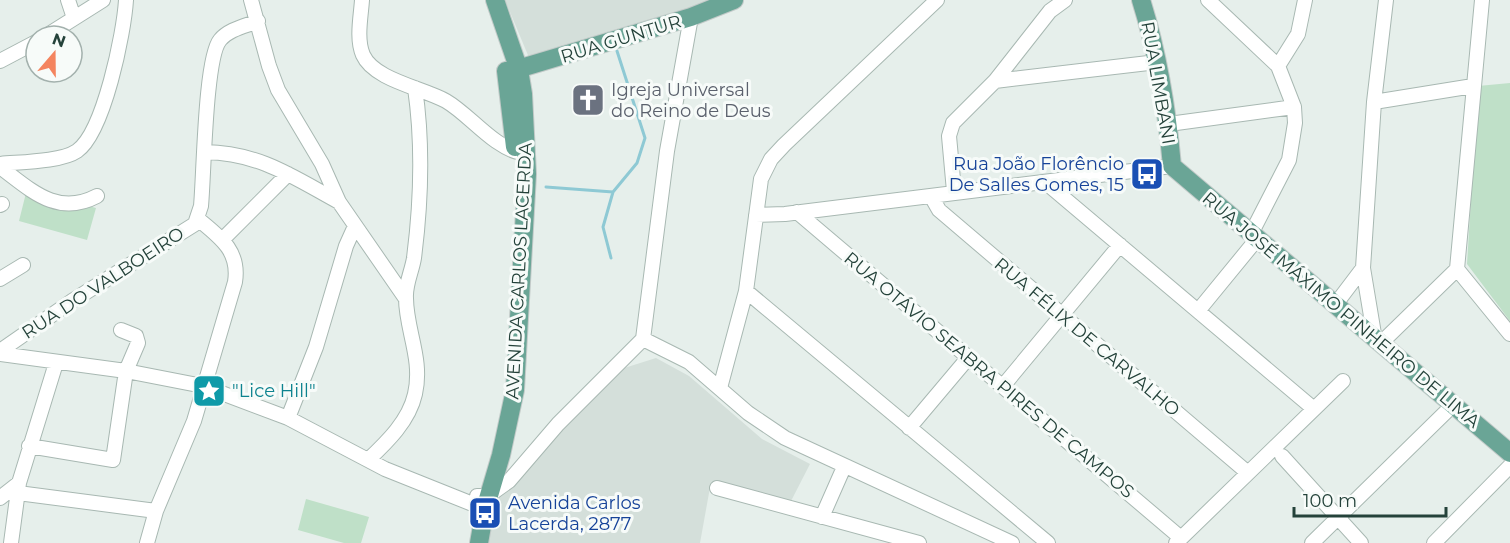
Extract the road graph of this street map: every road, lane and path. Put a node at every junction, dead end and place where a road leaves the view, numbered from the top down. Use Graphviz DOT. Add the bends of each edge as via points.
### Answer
graph roads {
  1 [pos="68,0"];
  2 [pos="103,0"];
  3 [pos="126,0"];
  4 [pos="251,0"];
  5 [pos="362,0"];
  6 [pos="486,0"];
  7 [pos="495,0"];
  8 [pos="734,0"];
  9 [pos="937,0"];
  10 [pos="1065,0"];
  11 [pos="1141,0"];
  12 [pos="1208,0"];
  13 [pos="1305,0"];
  14 [pos="1386,0"];
  15 [pos="1482,0"];
  16 [pos="76,17"];
  17 [pos="691,17"];
  18 [pos="258,21"];
  19 [pos="65,24"];
  20 [pos="24,48"];
  21 [pos="0,61"];
  22 [pos="1157,62"];
  23 [pos="1278,66"];
  24 [pos="513,72"];
  25 [pos="995,81"];
  26 [pos="1473,86"];
  27 [pos="415,88"];
  28 [pos="1374,102"];
  29 [pos="1294,107"];
  30 [pos="1168,124"];
  31 [pos="205,152"];
  32 [pos="522,153"];
  33 [pos="0,166"];
  34 [pos="1172,166"];
  35 [pos="288,174"];
  36 [pos="1045,182"];
  37 [pos="954,191"];
  38 [pos="97,196"];
  39 [pos="931,196"];
  40 [pos="339,202"];
  41 [pos="797,212"];
  42 [pos="756,215"];
  43 [pos="198,219"];
  44 [pos="355,226"];
  45 [pos="1254,236"];
  46 [pos="223,239"];
  47 [pos="1120,245"];
  48 [pos="23,265"];
  49 [pos="1363,268"];
  50 [pos="1457,269"];
  51 [pos="0,279"];
  52 [pos="746,291"];
  53 [pos="405,299"];
  54 [pos="1335,305"];
  55 [pos="1198,311"];
  56 [pos="1062,316"];
  57 [pos="121,330"];
  58 [pos="1510,333"];
  59 [pos="643,339"];
  60 [pos="1377,342"];
  61 [pos="0,352"];
  62 [pos="968,357"];
  63 [pos="56,363"];
  64 [pos="126,371"];
  65 [pos="1343,381"];
  66 [pos="203,386"];
  67 [pos="1003,386"];
  68 [pos="720,388"];
  69 [pos="1453,405"];
  70 [pos="1314,410"];
  71 [pos="288,418"];
  72 [pos="909,428"];
  73 [pos="29,446"];
  74 [pos="1510,453"];
  75 [pos="1282,456"];
  76 [pos="368,460"];
  77 [pos="1510,466"];
  78 [pos="844,467"];
  79 [pos="1248,473"];
  80 [pos="19,488"];
  81 [pos="717,488"];
  82 [pos="0,498"];
  83 [pos="481,502"];
  84 [pos="156,511"];
  85 [pos="822,517"];
  86 [pos="1338,518"];
  87 [pos="1178,541"];
  88 [pos="11,543"];
  89 [pos="147,543"];
  90 [pos="467,543"];
  91 [pos="479,543"];
  92 [pos="919,543"];
  93 [pos="1012,543"];
  94 [pos="1048,543"];
  95 [pos="1312,543"];
  96 [pos="1361,543"];
  97 [pos="1434,543"];
  1 -- 16 [label="street"];
  2 -- 16 [label="street"];
  3 -- 33 [label="street" via="116,62 85,142 76,151 63,155"];
  4 -- 18 [label="street"];
  5 -- 27 [label="street" via="363,55 380,73"];
  6 -- 24 [label="main road, AVENIDA CARLOS LACERDA"];
  7 -- 24 [label="main road, AVENIDA CARLOS LACERDA"];
  8 -- 17 [label="main road, RUA GUNTUR"];
  9 -- 42 [label="street" via="776,154 765,169"];
  10 -- 25 [label="street" via="1050,11"];
  11 -- 22 [label="main road, RUA LIMBANI"];
  12 -- 23 [label="street"];
  13 -- 23 [label="street" via="1298,34"];
  14 -- 28 [label="street"];
  15 -- 26 [label="street"];
  16 -- 19 [label="street"];
  17 -- 24 [label="main road, RUA GUNTUR"];
  17 -- 59 [label="street"];
  18 -- 31 [label="street, RUA DO VALBOEIRO" via="231,32 216,46 208,90"];
  18 -- 40 [label="street" via="278,90 322,164"];
  20 -- 21 [label="street"];
  22 -- 25 [label="street"];
  22 -- 30 [label="main road, RUA LIMBANI"];
  23 -- 29 [label="street"];
  24 -- 32 [label="main road, AVENIDA CARLOS LACERDA"];
  25 -- 37 [label="street" via="958,116 950,129"];
  26 -- 28 [label="street"];
  26 -- 50 [label="street"];
  27 -- 32 [label="street" via="446,101"];
  27 -- 53 [label="street" via="419,196 414,258"];
  28 -- 49 [label="street"];
  29 -- 30 [label="street"];
  29 -- 45 [label="street" via="1289,160"];
  30 -- 34 [label="main road, RUA LIMBANI"];
  31 -- 35 [label="street" via="248,156"];
  31 -- 43 [label="street, RUA DO VALBOEIRO"];
  32 -- 83 [label="main road, AVENIDA CARLOS LACERDA" via="502,406"];
  33 -- 38 [label="street" via="41,198 68,204 84,203"];
  34 -- 36 [label="street"];
  34 -- 45 [label="main road, RUA JOSÉ MÁXIMO PINHEIRO DE LIMA"];
  35 -- 40 [label="street"];
  35 -- 46 [label="street"];
  36 -- 37 [label="street"];
  36 -- 47 [label="street"];
  37 -- 39 [label="street"];
  39 -- 41 [label="street"];
  39 -- 56 [label="street, RUA FÉLIX DE CARVALHO" via="939,210"];
  40 -- 44 [label="street"];
  41 -- 42 [label="street"];
  41 -- 62 [label="street, RUA OTÁVIO SEABRA PIRES DE CAMPOS"];
  42 -- 52 [label="street"];
  43 -- 46 [label="street"];
  43 -- 61 [label="street, RUA DO VALBOEIRO"];
  44 -- 53 [label="street"];
  44 -- 71 [label="street" via="304,383"];
  45 -- 54 [label="main road, RUA JOSÉ MÁXIMO PINHEIRO DE LIMA"];
  45 -- 55 [label="street"];
  46 -- 66 [label="street" via="233,254 237,272"];
  47 -- 55 [label="street"];
  47 -- 56 [label="street"];
  48 -- 51 [label="street"];
  49 -- 54 [label="street"];
  49 -- 60 [label="street"];
  50 -- 58 [label="street"];
  50 -- 60 [label="street"];
  52 -- 68 [label="street"];
  52 -- 72 [label="street"];
  53 -- 76 [label="street" via="416,358 416,393 404,421"];
  54 -- 60 [label="main road, RUA JOSÉ MÁXIMO PINHEIRO DE LIMA"];
  55 -- 70 [label="street"];
  56 -- 67 [label="street"];
  56 -- 79 [label="street, RUA FÉLIX DE CARVALHO"];
  57 -- 64 [label="street" via="138,339"];
  59 -- 68 [label="street" via="689,362"];
  59 -- 83 [label="street" via="552,430 509,481"];
  60 -- 69 [label="main road, RUA JOSÉ MÁXIMO PINHEIRO DE LIMA"];
  61 -- 63 [label="street"];
  62 -- 67 [label="street, RUA OTÁVIO SEABRA PIRES DE CAMPOS"];
  62 -- 72 [label="street"];
  63 -- 64 [label="street"];
  63 -- 73 [label="street"];
  64 -- 66 [label="street"];
  64 -- 73 [label="street" via="113,460"];
  65 -- 70 [label="street"];
  66 -- 71 [label="street"];
  66 -- 84 [label="street" via="194,421"];
  67 -- 87 [label="street, RUA OTÁVIO SEABRA PIRES DE CAMPOS"];
  68 -- 78 [label="street" via="767,428"];
  69 -- 74 [label="main road, RUA JOSÉ MÁXIMO PINHEIRO DE LIMA"];
  69 -- 86 [label="street"];
  70 -- 79 [label="street"];
  71 -- 76 [label="street"];
  72 -- 94 [label="street"];
  73 -- 80 [label="street"];
  75 -- 86 [label="street"];
  76 -- 83 [label="street"];
  77 -- 97 [label="street"];
  78 -- 85 [label="street"];
  78 -- 93 [label="street"];
  79 -- 87 [label="street"];
  80 -- 82 [label="street"];
  80 -- 84 [label="street"];
  80 -- 88 [label="street"];
  81 -- 85 [label="street"];
  83 -- 90 [label="main road, AVENIDA CARLOS LACERDA"];
  83 -- 91 [label="main road, AVENIDA CARLOS LACERDA"];
  84 -- 89 [label="street"];
  85 -- 92 [label="street"];
  86 -- 95 [label="street"];
  86 -- 96 [label="street"];
}
